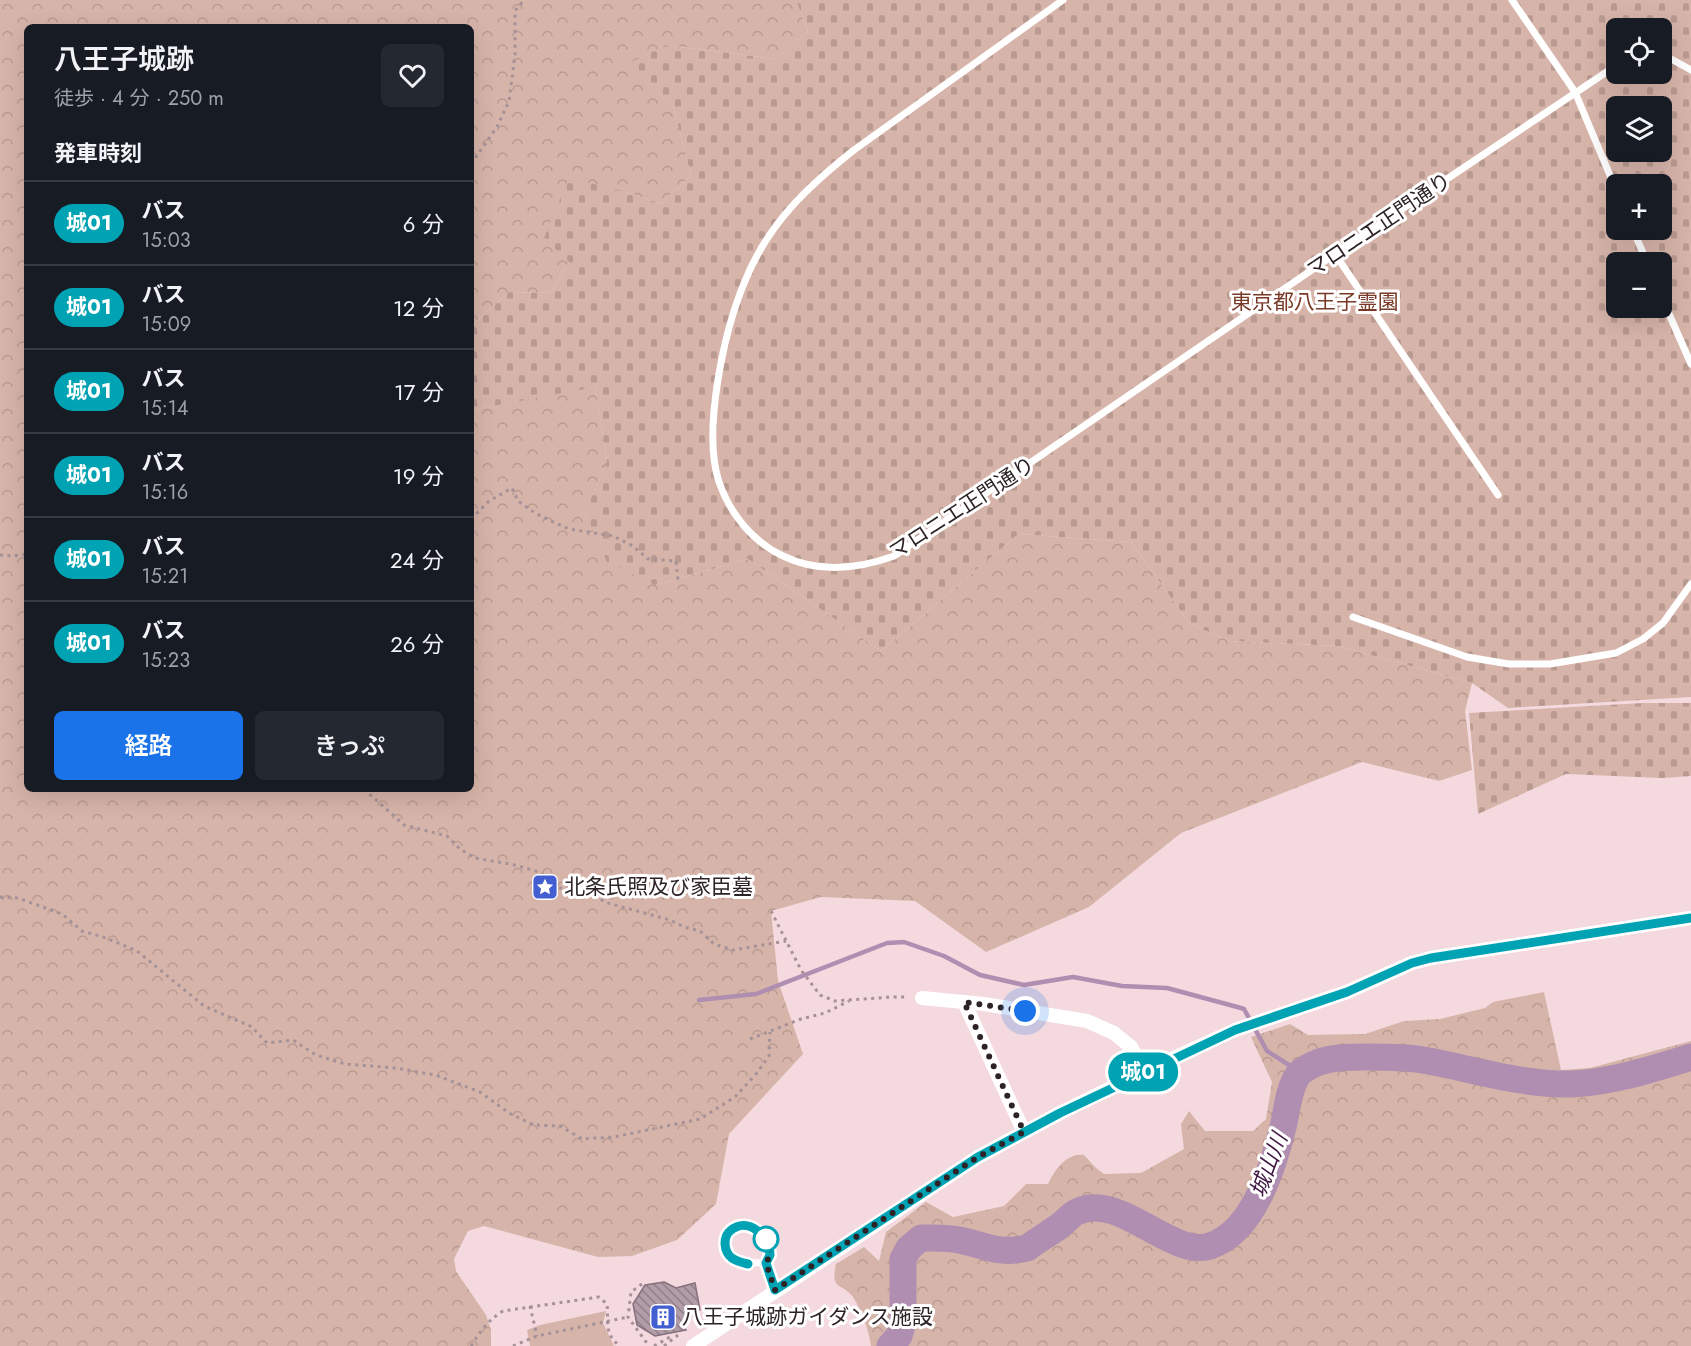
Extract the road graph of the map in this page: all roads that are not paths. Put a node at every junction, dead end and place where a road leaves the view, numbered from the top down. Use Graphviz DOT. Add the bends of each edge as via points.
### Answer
graph roads {
  1 [pos="1064,0"];
  2 [pos="1512,0"];
  3 [pos="1672,60"];
  4 [pos="1691,70"];
  5 [pos="1606,72"];
  6 [pos="1575,92"];
  7 [pos="1609,174"];
  8 [pos="1335,254"];
  9 [pos="1671,318"];
  10 [pos="1691,363"];
  11 [pos="1498,495"];
  12 [pos="1691,584"];
  13 [pos="1353,617"];
  14 [pos="1691,918"];
  15 [pos="922,998"];
  16 [pos="964,1002"];
  17 [pos="1145,1071"];
  18 [pos="1024,1132"];
  19 [pos="766,1263"];
  20 [pos="775,1290"];
  21 [pos="693,1346"];
  1 -- 8 [label="lane, マロニエ正門通り" via="825,173 782,218 763,247 745,280 723,347 716,392 713,442 719,481 746,530 770,550 793,561 821,566 847,568 894,556"];
  2 -- 6 [label="lane"];
  3 -- 4 [label="lane"];
  5 -- 6 [label="lane, マロニエ正門通り"];
  6 -- 7 [label="lane"];
  6 -- 8 [label="lane, マロニエ正門通り"];
  8 -- 11 [label="lane"];
  9 -- 10 [label="lane"];
  12 -- 13 [label="lane" via="1663,623 1643,639 1616,653 1550,664 1509,664 1467,657"];
  14 -- 17 [label="street" via="1412,963 1347,992 1235,1030"];
  15 -- 16 [label="street"];
  16 -- 17 [label="street" via="1087,1022 1114,1033 1131,1047"];
  16 -- 18 [label="street"];
  17 -- 18 [label="street"];
  18 -- 20 [label="street" via="978,1157"];
  19 -- 19 [label="lane" via="748,1264 729,1256 725,1239 730,1231 751,1227 762,1232 770,1248"];
  19 -- 20 [label="lane"];
  20 -- 21 [label="street"];
}
